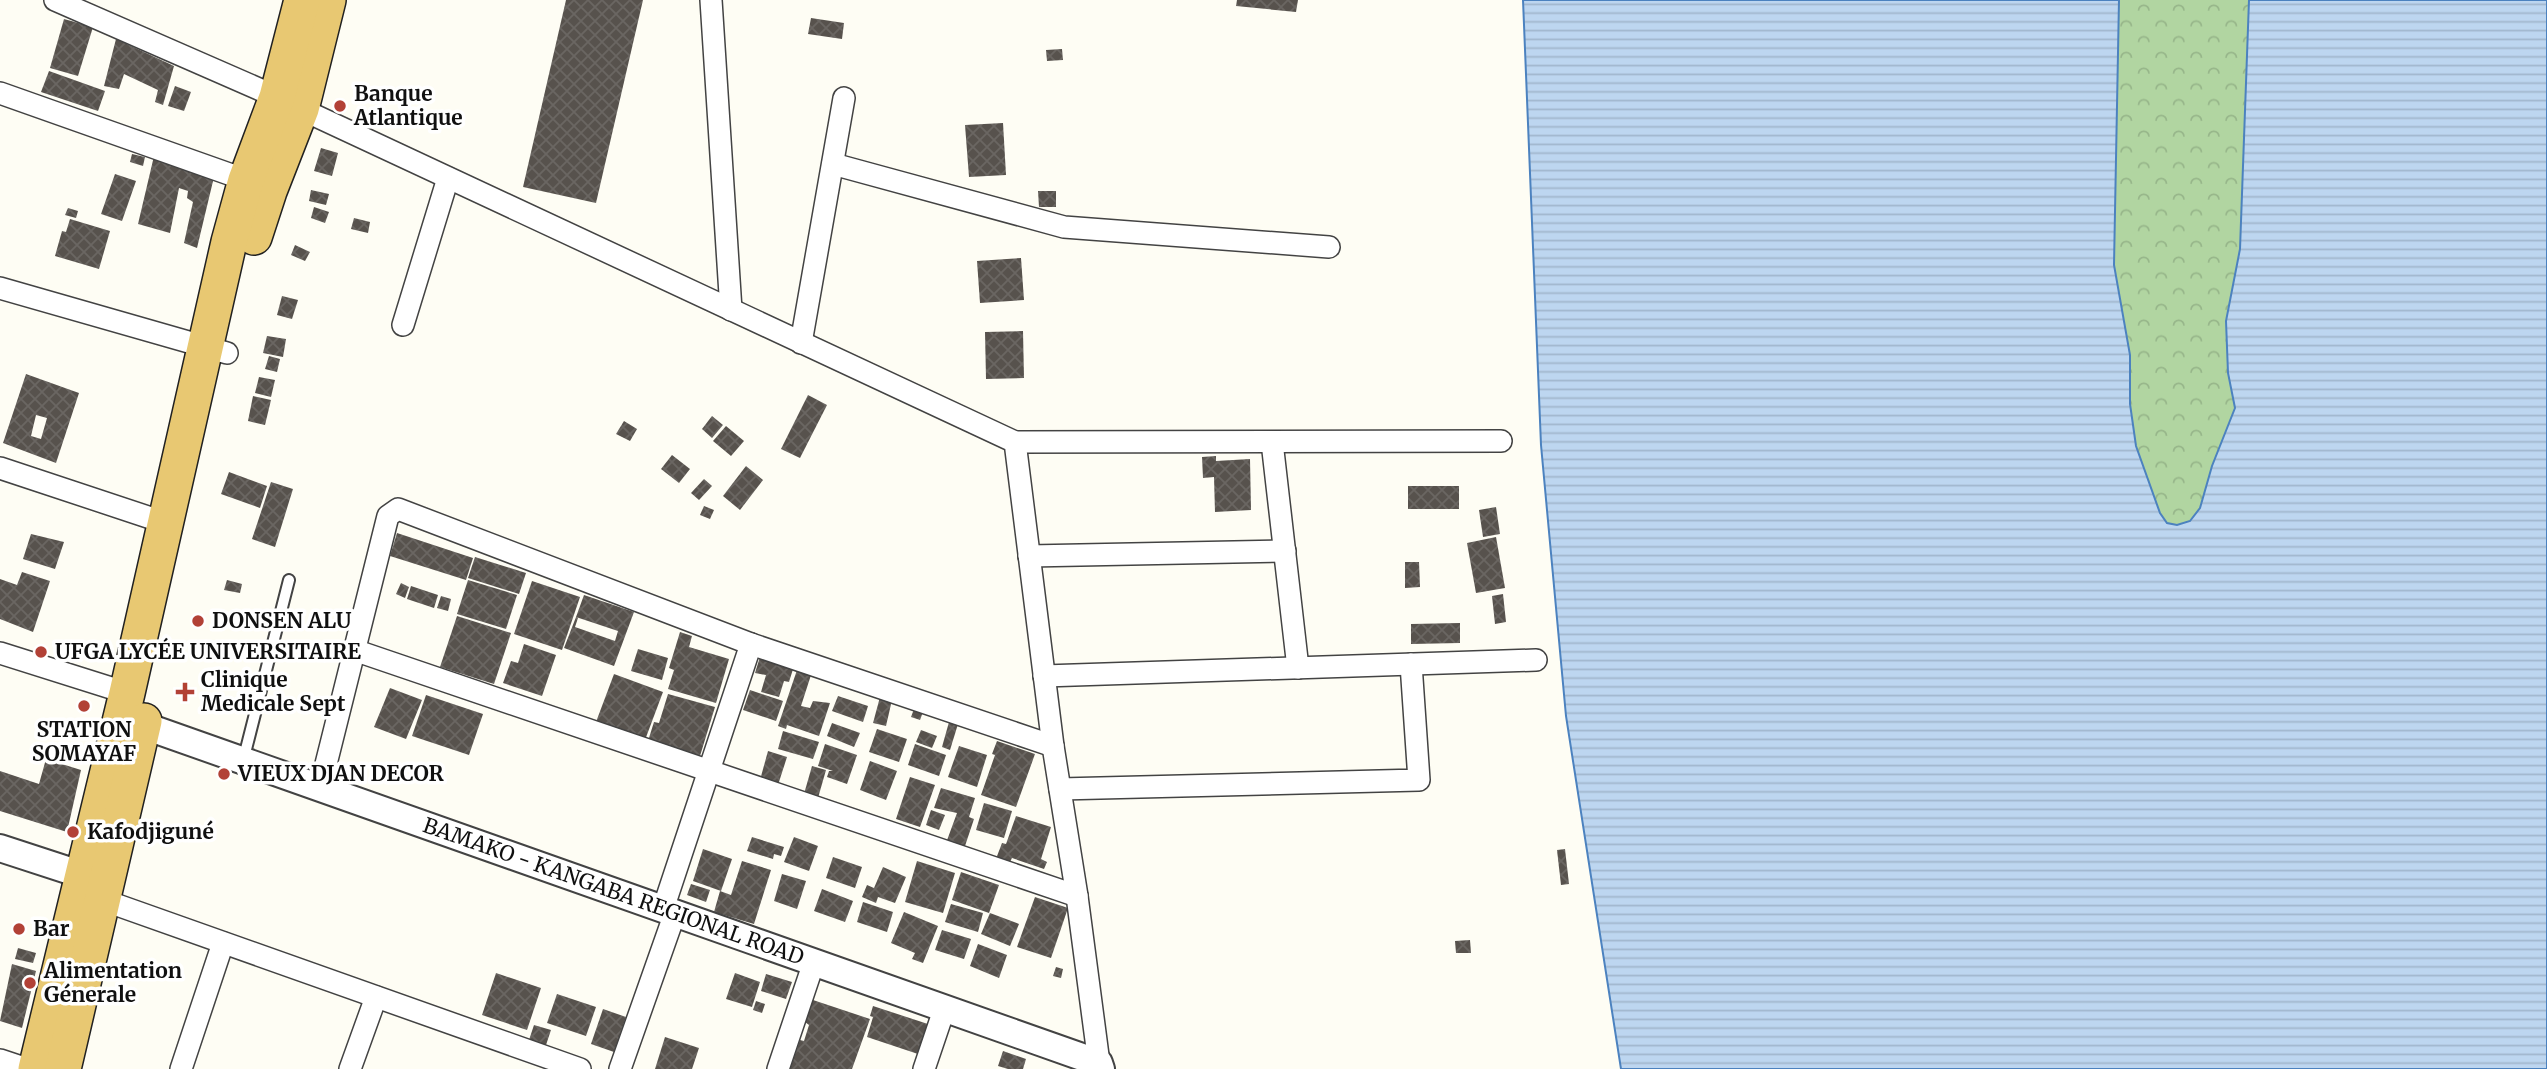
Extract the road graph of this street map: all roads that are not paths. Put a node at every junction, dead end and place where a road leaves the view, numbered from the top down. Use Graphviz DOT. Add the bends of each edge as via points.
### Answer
graph roads {
  1 [pos="55,0"];
  2 [pos="302,0"];
  3 [pos="328,0"];
  4 [pos="711,0"];
  5 [pos="0,93"];
  6 [pos="845,98"];
  7 [pos="289,103"];
  8 [pos="833,164"];
  9 [pos="448,178"];
  10 [pos="246,180"];
  11 [pos="1329,247"];
  12 [pos="0,288"];
  13 [pos="731,310"];
  14 [pos="403,325"];
  15 [pos="801,343"];
  16 [pos="216,350"];
  17 [pos="1502,441"];
  18 [pos="1015,442"];
  19 [pos="1272,442"];
  20 [pos="0,468"];
  21 [pos="166,523"];
  22 [pos="1285,551"];
  23 [pos="1029,555"];
  24 [pos="289,580"];
  25 [pos="751,643"];
  26 [pos="354,650"];
  27 [pos="0,653"];
  28 [pos="1536,660"];
  29 [pos="1411,664"];
  30 [pos="1298,668"];
  31 [pos="1044,676"];
  32 [pos="130,712"];
  33 [pos="1053,746"];
  34 [pos="243,761"];
  35 [pos="709,770"];
  36 [pos="320,788"];
  37 [pos="1060,789"];
  38 [pos="0,848"];
  39 [pos="98,886"];
  40 [pos="1077,896"];
  41 [pos="669,911"];
  42 [pos="223,943"];
  43 [pos="814,962"];
  44 [pos="376,997"];
  45 [pos="945,1007"];
  46 [pos="0,1060"];
  47 [pos="1100,1066"];
  48 [pos="27,1069"];
  49 [pos="36,1069"];
  50 [pos="63,1069"];
  51 [pos="181,1069"];
  52 [pos="350,1069"];
  53 [pos="580,1069"];
  54 [pos="620,1069"];
  55 [pos="778,1069"];
  56 [pos="924,1069"];
  1 -- 7 [label="street"];
  2 -- 7 [label="highway"];
  3 -- 7 [label="highway"];
  4 -- 13 [label="street"];
  5 -- 10 [label="street"];
  6 -- 8 [label="street"];
  7 -- 9 [label="street"];
  7 -- 10 [label="highway"];
  7 -- 16 [label="highway" via="269,191"];
  8 -- 11 [label="street" via="1064,227"];
  8 -- 15 [label="street"];
  9 -- 13 [label="street"];
  9 -- 14 [label="street"];
  10 -- 16 [label="highway" via="229,242"];
  12 -- 16 [label="street"];
  13 -- 15 [label="street"];
  15 -- 18 [label="street"];
  16 -- 21 [label="highway"];
  16 -- 32 [label="highway"];
  17 -- 19 [label="street"];
  18 -- 19 [label="street"];
  18 -- 23 [label="street"];
  19 -- 22 [label="street"];
  20 -- 21 [label="street"];
  21 -- 32 [label="highway"];
  22 -- 23 [label="street"];
  22 -- 30 [label="street"];
  23 -- 31 [label="street"];
  24 -- 34 [label="lane"];
  25 -- 26 [label="street" via="398,509 388,516"];
  25 -- 33 [label="street"];
  25 -- 35 [label="street"];
  26 -- 35 [label="street"];
  26 -- 36 [label="street"];
  27 -- 32 [label="street"];
  28 -- 29 [label="street"];
  29 -- 30 [label="street"];
  29 -- 37 [label="street" via="1419,780"];
  30 -- 31 [label="street"];
  31 -- 33 [label="street"];
  32 -- 34 [label="street, BAMAKO - KANGABA REGIONAL ROAD"];
  32 -- 39 [label="highway"];
  33 -- 37 [label="street"];
  34 -- 36 [label="street, BAMAKO - KANGABA REGIONAL ROAD"];
  35 -- 40 [label="street"];
  35 -- 41 [label="street"];
  36 -- 41 [label="street, BAMAKO - KANGABA REGIONAL ROAD"];
  37 -- 40 [label="street"];
  38 -- 39 [label="street"];
  39 -- 42 [label="street"];
  39 -- 49 [label="highway"];
  39 -- 50 [label="highway"];
  40 -- 47 [label="street"];
  41 -- 43 [label="street, BAMAKO - KANGABA REGIONAL ROAD"];
  41 -- 54 [label="street"];
  42 -- 44 [label="street"];
  42 -- 51 [label="street"];
  43 -- 45 [label="street, BAMAKO - KANGABA REGIONAL ROAD"];
  43 -- 55 [label="street"];
  44 -- 52 [label="street"];
  44 -- 53 [label="street"];
  45 -- 47 [label="street, BAMAKO - KANGABA REGIONAL ROAD"];
  45 -- 56 [label="street"];
  46 -- 48 [label="street"];
}
